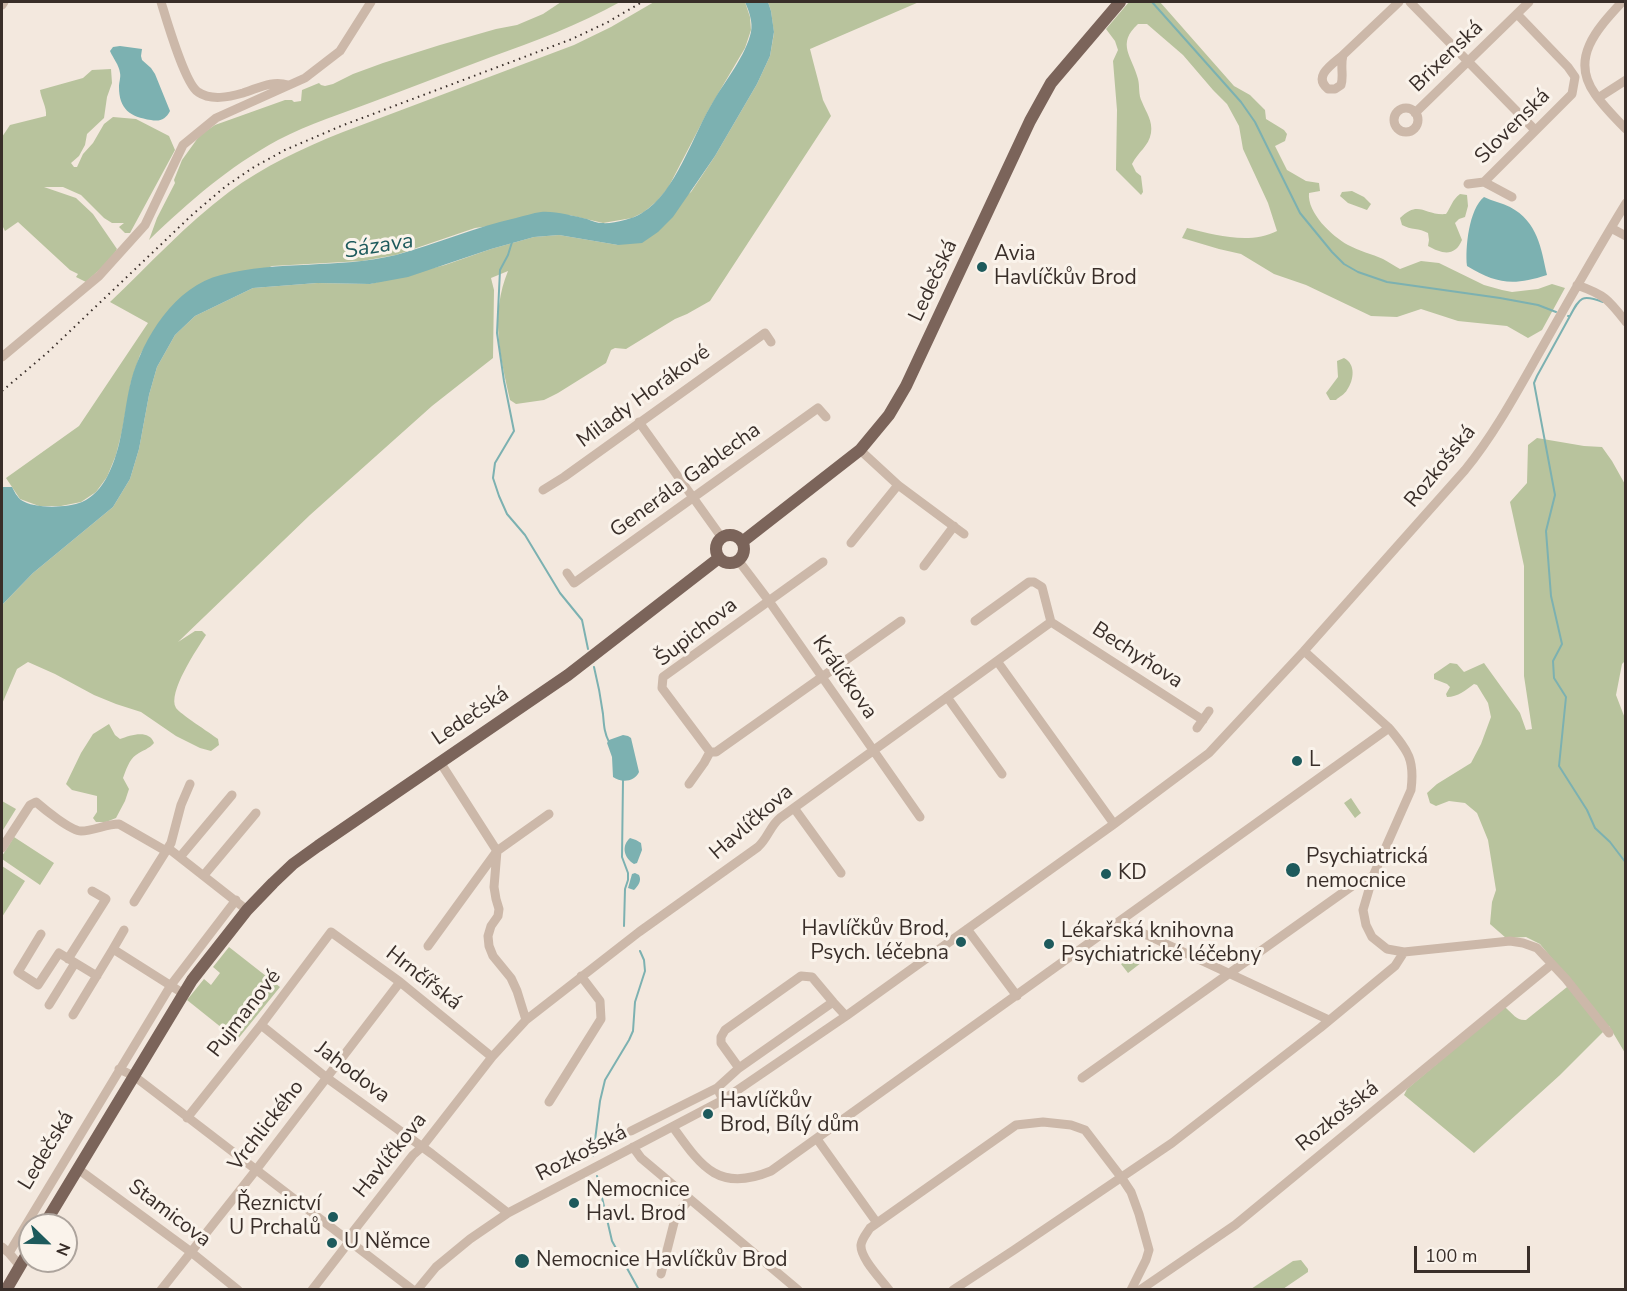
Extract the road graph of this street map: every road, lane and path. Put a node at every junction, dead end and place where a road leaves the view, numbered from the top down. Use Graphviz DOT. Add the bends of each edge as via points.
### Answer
graph roads {
  1 [pos="161,2"];
  2 [pos="371,2"];
  3 [pos="1120,2"];
  4 [pos="1399,2"];
  5 [pos="1410,2"];
  6 [pos="1529,2"];
  7 [pos="1622,2"];
  8 [pos="1517,14"];
  9 [pos="1343,56"];
  10 [pos="1468,62"];
  11 [pos="1626,81"];
  12 [pos="288,85"];
  13 [pos="1598,98"];
  14 [pos="1415,113"];
  15 [pos="1626,129"];
  16 [pos="1535,130"];
  17 [pos="1484,182"];
  18 [pos="1468,184"];
  19 [pos="1512,197"];
  20 [pos="1626,203"];
  21 [pos="1611,228"];
  22 [pos="1626,236"];
  23 [pos="1577,285"];
  24 [pos="1626,322"];
  25 [pos="758,324"];
  26 [pos="765,333"];
  27 [pos="771,342"];
  28 [pos="2,357"];
  29 [pos="812,398"];
  30 [pos="818,408"];
  31 [pos="826,417"];
  32 [pos="639,422"];
  33 [pos="860,450"];
  34 [pos="898,485"];
  35 [pos="543,489"];
  36 [pos="693,498"];
  37 [pos="954,526"];
  38 [pos="964,534"];
  39 [pos="722,538"];
  40 [pos="742,542"];
  41 [pos="851,543"];
  42 [pos="718,558"];
  43 [pos="738,560"];
  44 [pos="823,561"];
  45 [pos="924,566"];
  46 [pos="567,573"];
  47 [pos="574,583"];
  48 [pos="580,593"];
  49 [pos="769,601"];
  50 [pos="901,621"];
  51 [pos="975,621"];
  52 [pos="1052,622"];
  53 [pos="1304,651"];
  54 [pos="997,661"];
  55 [pos="821,677"];
  56 [pos="947,697"];
  57 [pos="1209,711"];
  58 [pos="1389,728"];
  59 [pos="874,751"];
  60 [pos="710,752"];
  61 [pos="440,762"];
  62 [pos="1002,774"];
  63 [pos="190,784"];
  64 [pos="689,784"];
  65 [pos="232,795"];
  66 [pos="794,808"];
  67 [pos="256,813"];
  68 [pos="549,814"];
  69 [pos="920,816"];
  70 [pos="1114,824"];
  71 [pos="2,848"];
  72 [pos="167,850"];
  73 [pos="497,851"];
  74 [pos="180,857"];
  75 [pos="841,873"];
  76 [pos="204,875"];
  77 [pos="1373,876"];
  78 [pos="92,891"];
  79 [pos="236,900"];
  80 [pos="134,902"];
  81 [pos="247,910"];
  82 [pos="1119,922"];
  83 [pos="967,929"];
  84 [pos="124,930"];
  85 [pos="331,932"];
  86 [pos="41,934"];
  87 [pos="428,946"];
  88 [pos="113,949"];
  89 [pos="1404,952"];
  90 [pos="72,961"];
  91 [pos="1552,964"];
  92 [pos="1229,974"];
  93 [pos="97,976"];
  94 [pos="581,976"];
  95 [pos="400,982"];
  96 [pos="171,985"];
  97 [pos="184,994"];
  98 [pos="1017,996"];
  99 [pos="833,1002"];
  100 [pos="49,1005"];
  101 [pos="73,1015"];
  102 [pos="846,1016"];
  103 [pos="526,1020"];
  104 [pos="1329,1020"];
  105 [pos="261,1025"];
  106 [pos="1609,1034"];
  107 [pos="492,1057"];
  108 [pos="739,1068"];
  109 [pos="119,1069"];
  110 [pos="134,1076"];
  111 [pos="327,1078"];
  112 [pos="1082,1078"];
  113 [pos="717,1088"];
  114 [pos="723,1100"];
  115 [pos="549,1102"];
  116 [pos="187,1118"];
  117 [pos="673,1127"];
  118 [pos="631,1131"];
  119 [pos="817,1139"];
  120 [pos="422,1147"];
  121 [pos="633,1147"];
  122 [pos="78,1169"];
  123 [pos="256,1170"];
  124 [pos="1121,1177"];
  125 [pos="690,1199"];
  126 [pos="51,1213"];
  127 [pos="508,1213"];
  128 [pos="877,1223"];
  129 [pos="349,1242"];
  130 [pos="5,1250"];
  131 [pos="191,1252"];
  132 [pos="18,1264"];
  133 [pos="18,1269"];
  134 [pos="661,1274"];
  135 [pos="6,1290"];
  136 [pos="161,1290"];
  137 [pos="238,1290"];
  138 [pos="312,1290"];
  139 [pos="415,1290"];
  140 [pos="798,1290"];
  141 [pos="889,1290"];
  142 [pos="953,1290"];
  143 [pos="1131,1290"];
  144 [pos="1140,1290"];
  1 -- 12 [label="street" via="188,79 198,93 216,98 278,82"];
  2 -- 12 [label="street" via="340,51 305,78"];
  3 -- 33 [label="main road, Ledečská" via="1051,83 906,386 889,415"];
  4 -- 9 [label="street"];
  5 -- 10 [label="street"];
  6 -- 8 [label="street, Brixenská"];
  7 -- 13 [label="street" via="1596,32 1585,55 1585,76"];
  8 -- 10 [label="street, Brixenská"];
  8 -- 16 [label="street, Slovenská" via="1575,77 1572,94"];
  10 -- 14 [label="street, Brixenská"];
  10 -- 16 [label="street"];
  11 -- 13 [label="street"];
  12 -- 28 [label="street" via="216,118 183,145 145,225 99,276"];
  13 -- 15 [label="street"];
  16 -- 17 [label="street, Slovenská"];
  17 -- 18 [label="street"];
  17 -- 19 [label="street"];
  20 -- 21 [label="street, Rozkošská"];
  21 -- 22 [label="street"];
  21 -- 23 [label="street, Rozkošská"];
  23 -- 24 [label="street" via="1610,302"];
  23 -- 53 [label="street, Rozkošská" via="1482,450"];
  25 -- 26 [label="street"];
  26 -- 27 [label="street"];
  26 -- 32 [label="street, Milady Horákové"];
  29 -- 30 [label="street"];
  30 -- 31 [label="street"];
  30 -- 36 [label="street, Generála Gablecha"];
  32 -- 35 [label="street, Milady Horákové"];
  32 -- 36 [label="street"];
  33 -- 34 [label="street"];
  33 -- 40 [label="main road, Ledečská"];
  34 -- 37 [label="street"];
  34 -- 41 [label="street"];
  36 -- 39 [label="street"];
  36 -- 47 [label="street, Generála Gablecha"];
  37 -- 38 [label="street"];
  37 -- 45 [label="street"];
  39 -- 40 [label="main road" via="734,536"];
  39 -- 42 [label="main road" via="716,549"];
  40 -- 43 [label="main road" via="743,553"];
  42 -- 43 [label="main road" via="726,563"];
  42 -- 61 [label="main road, Ledečská" via="568,675"];
  43 -- 49 [label="street, Králíčkova"];
  44 -- 49 [label="street, Šupichova"];
  46 -- 47 [label="street"];
  47 -- 48 [label="street"];
  49 -- 55 [label="street, Králíčkova"];
  49 -- 60 [label="street, Šupichova" via="666,674 662,681 662,688"];
  50 -- 55 [label="street"];
  51 -- 52 [label="street" via="1034,582 1042,587"];
  52 -- 54 [label="street"];
  52 -- 57 [label="street, Bechyňova" via="1200,724"];
  53 -- 58 [label="street"];
  53 -- 70 [label="street, Rozkošská" via="1209,753"];
  54 -- 56 [label="street"];
  54 -- 70 [label="street"];
  55 -- 59 [label="street, Králíčkova"];
  55 -- 60 [label="street" via="716,752"];
  56 -- 59 [label="street, Havlíčkova"];
  56 -- 62 [label="street"];
  58 -- 77 [label="street" via="1411,759 1413,774 1411,790"];
  58 -- 82 [label="street"];
  59 -- 66 [label="street, Havlíčkova"];
  59 -- 69 [label="street, Králíčkova"];
  60 -- 64 [label="street"];
  61 -- 73 [label="street"];
  61 -- 81 [label="main road, Ledečská" via="293,864"];
  63 -- 72 [label="street"];
  65 -- 74 [label="street"];
  66 -- 75 [label="street"];
  66 -- 94 [label="street, Havlíčkova" via="775,822 758,847"];
  67 -- 76 [label="street"];
  68 -- 73 [label="street"];
  70 -- 83 [label="street, Rozkošská"];
  71 -- 72 [label="street" via="30,805 36,802 76,830 119,824"];
  72 -- 74 [label="street"];
  72 -- 80 [label="street"];
  73 -- 87 [label="street"];
  73 -- 103 [label="street" via="494,887 499,909 488,936 489,946 511,978"];
  74 -- 76 [label="street"];
  76 -- 79 [label="street"];
  77 -- 89 [label="street" via="1364,910 1366,925 1372,937 1387,949"];
  77 -- 92 [label="street" via="1355,884"];
  78 -- 90 [label="street" via="106,899"];
  79 -- 81 [label="street"];
  79 -- 96 [label="street, Ledečská"];
  81 -- 97 [label="main road, Ledečská"];
  82 -- 92 [label="street"];
  82 -- 98 [label="street"];
  83 -- 98 [label="street"];
  83 -- 102 [label="street, Rozkošská"];
  84 -- 88 [label="street"];
  85 -- 95 [label="street, Hrnčířská"];
  85 -- 105 [label="street, Pujmanové"];
  86 -- 90 [label="street" via="18,972 39,985 59,953"];
  88 -- 93 [label="street"];
  88 -- 96 [label="street"];
  89 -- 91 [label="street" via="1510,941 1537,948"];
  89 -- 104 [label="street" via="1395,966"];
  90 -- 93 [label="street"];
  90 -- 100 [label="street"];
  91 -- 106 [label="street"];
  91 -- 144 [label="street, Rozkošská" via="1235,1225"];
  92 -- 104 [label="street"];
  92 -- 112 [label="street"];
  93 -- 101 [label="street"];
  94 -- 103 [label="street, Havlíčkova"];
  94 -- 115 [label="street" via="600,1001 600,1019"];
  95 -- 107 [label="street, Hrnčířská"];
  95 -- 111 [label="street, Vrchlického"];
  96 -- 97 [label="street"];
  96 -- 109 [label="street, Ledečská"];
  97 -- 110 [label="main road, Ledečská"];
  98 -- 119 [label="street"];
  99 -- 102 [label="street"];
  99 -- 108 [label="street"];
  99 -- 108 [label="street" via="812,977 801,976 722,1034 721,1043"];
  102 -- 114 [label="street, Rozkošská"];
  103 -- 107 [label="street, Havlíčkova"];
  104 -- 124 [label="street" via="1172,1143"];
  105 -- 111 [label="street, Jahodova"];
  105 -- 116 [label="street, Pujmanové"];
  107 -- 120 [label="street, Havlíčkova"];
  108 -- 113 [label="street"];
  109 -- 110 [label="street"];
  109 -- 130 [label="street, Ledečská"];
  110 -- 116 [label="street"];
  110 -- 122 [label="main road, Ledečská"];
  111 -- 120 [label="street, Jahodova"];
  111 -- 123 [label="street, Vrchlického"];
  113 -- 114 [label="street"];
  113 -- 118 [label="street"];
  114 -- 117 [label="street, Rozkošská"];
  116 -- 123 [label="street"];
  117 -- 119 [label="street" via="705,1168 738,1179 771,1171"];
  117 -- 121 [label="street, Rozkošská"];
  119 -- 128 [label="street"];
  120 -- 127 [label="street, Jahodova"];
  120 -- 129 [label="street, Havlíčkova" via="352,1233"];
  121 -- 125 [label="street"];
  121 -- 127 [label="street, Rozkošská"];
  122 -- 126 [label="main road, Ledečská"];
  122 -- 131 [label="street, Stamicova"];
  123 -- 129 [label="street"];
  123 -- 131 [label="street, Vrchlického"];
  124 -- 128 [label="street" via="1085,1130 1043,1122 1016,1125"];
  124 -- 142 [label="street"];
  124 -- 143 [label="street" via="1131,1192 1149,1250"];
  125 -- 134 [label="street" via="676,1215"];
  125 -- 140 [label="street"];
  127 -- 139 [label="street, Rozkošská" via="436,1267"];
  128 -- 141 [label="street" via="863,1238 861,1247"];
  129 -- 138 [label="street, Havlíčkova"];
  129 -- 139 [label="street"];
  130 -- 132 [label="street, Ledečská"];
  131 -- 136 [label="street, Vrchlického"];
  131 -- 137 [label="street, Stamicova"];
  133 -- 135 [label="main road"];
}
